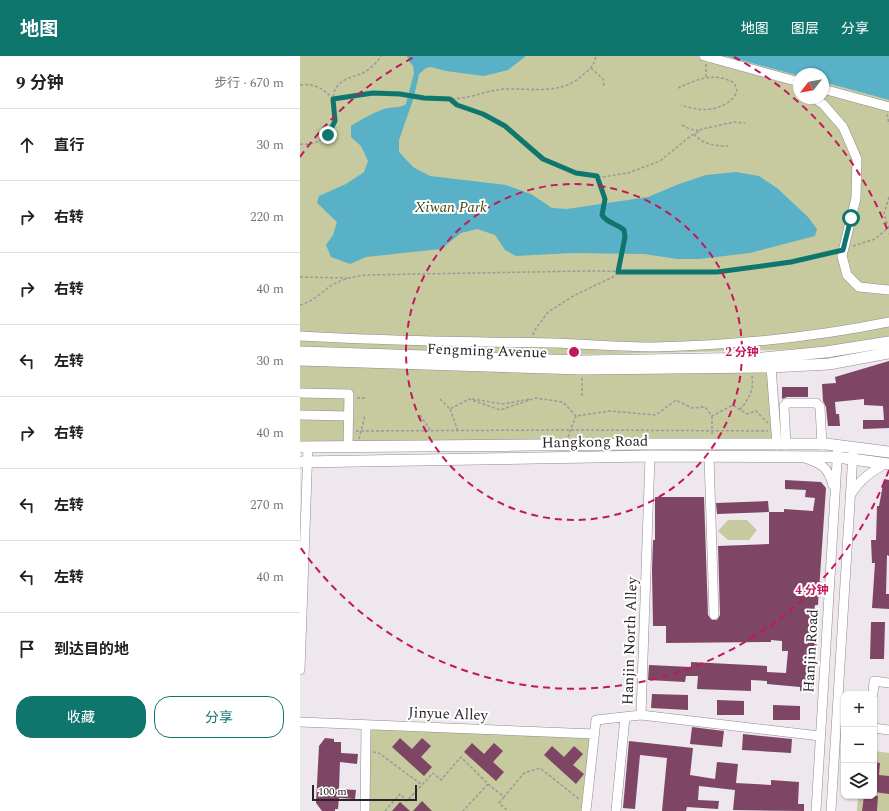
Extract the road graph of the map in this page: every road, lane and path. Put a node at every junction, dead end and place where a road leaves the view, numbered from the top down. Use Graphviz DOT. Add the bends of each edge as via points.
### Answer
graph roads {
  1 [pos="380,56"];
  2 [pos="596,56"];
  3 [pos="705,56"];
  4 [pos="592,68"];
  5 [pos="706,78"];
  6 [pos="784,78"];
  7 [pos="793,80"];
  8 [pos="793,84"];
  9 [pos="300,85"];
  10 [pos="604,86"];
  11 [pos="678,88"];
  12 [pos="829,91"];
  13 [pos="333,99"];
  14 [pos="450,99"];
  15 [pos="823,104"];
  16 [pos="681,105"];
  17 [pos="889,107"];
  18 [pos="745,124"];
  19 [pos="682,125"];
  20 [pos="699,131"];
  21 [pos="694,134"];
  22 [pos="300,144"];
  23 [pos="728,146"];
  24 [pos="597,176"];
  25 [pos="889,197"];
  26 [pos="888,228"];
  27 [pos="843,250"];
  28 [pos="618,272"];
  29 [pos="300,277"];
  30 [pos="349,278"];
  31 [pos="889,290"];
  32 [pos="300,305"];
  33 [pos="889,322"];
  34 [pos="300,336"];
  35 [pos="889,342"];
  36 [pos="531,343"];
  37 [pos="300,352"];
  38 [pos="889,353"];
  39 [pos="300,360"];
  40 [pos="771,367"];
  41 [pos="751,368"];
  42 [pos="582,369"];
  43 [pos="300,393"];
  44 [pos="582,396"];
  45 [pos="349,398"];
  46 [pos="367,398"];
  47 [pos="536,398"];
  48 [pos="469,399"];
  49 [pos="440,400"];
  50 [pos="450,408"];
  51 [pos="740,410"];
  52 [pos="300,415"];
  53 [pos="365,415"];
  54 [pos="420,415"];
  55 [pos="349,416"];
  56 [pos="576,416"];
  57 [pos="712,416"];
  58 [pos="571,430"];
  59 [pos="712,430"];
  60 [pos="348,431"];
  61 [pos="361,431"];
  62 [pos="431,431"];
  63 [pos="458,431"];
  64 [pos="776,431"];
  65 [pos="565,444"];
  66 [pos="713,444"];
  67 [pos="822,444"];
  68 [pos="782,445"];
  69 [pos="838,445"];
  70 [pos="352,446"];
  71 [pos="304,447"];
  72 [pos="854,447"];
  73 [pos="889,452"];
  74 [pos="650,456"];
  75 [pos="708,456"];
  76 [pos="802,457"];
  77 [pos="837,457"];
  78 [pos="853,459"];
  79 [pos="304,462"];
  80 [pos="887,464"];
  81 [pos="835,491"];
  82 [pos="851,495"];
  83 [pos="302,594"];
  84 [pos="714,615"];
  85 [pos="300,670"];
  86 [pos="889,683"];
  87 [pos="841,691"];
  88 [pos="873,691"];
  89 [pos="841,701"];
  90 [pos="641,715"];
  91 [pos="625,716"];
  92 [pos="300,722"];
  93 [pos="366,725"];
  94 [pos="877,728"];
  95 [pos="889,730"];
  96 [pos="595,734"];
  97 [pos="820,736"];
  98 [pos="365,752"];
  99 [pos="488,784"];
  100 [pos="422,786"];
  101 [pos="504,797"];
  102 [pos="586,808"];
  103 [pos="365,811"];
  104 [pos="385,811"];
  105 [pos="463,811"];
  106 [pos="508,811"];
  107 [pos="616,811"];
  108 [pos="816,811"];
  109 [pos="831,811"];
  1 -- 13 [label="path" via="372,67 349,77 337,87"];
  2 -- 4 [label="path"];
  3 -- 5 [label="path"];
  3 -- 6 [label="street"];
  4 -- 10 [label="path" via="603,79"];
  4 -- 14 [label="path" via="566,87 503,89"];
  5 -- 11 [label="path"];
  5 -- 16 [label="path" via="723,78 733,82 737,88 736,95 720,107 706,110"];
  6 -- 7 [label="street"];
  6 -- 8 [label="street"];
  9 -- 13 [label="path" via="316,85"];
  12 -- 17 [label="street"];
  13 -- 14 [label="path" via="373,93"];
  13 -- 22 [label="path" via="335,121 328,135 316,143"];
  14 -- 24 [label="path" via="457,105 483,114 505,126 543,159 576,173"];
  15 -- 27 [label="street" via="843,127 857,159 856,198"];
  18 -- 20 [label="path" via="734,122"];
  19 -- 20 [label="path"];
  20 -- 21 [label="path"];
  21 -- 23 [label="path" via="707,143"];
  21 -- 24 [label="path" via="660,161 628,173"];
  24 -- 28 [label="path" via="605,199 602,215 606,221 624,230"];
  25 -- 26 [label="path" via="884,214"];
  26 -- 27 [label="path" via="875,239"];
  27 -- 28 [label="path" via="791,262 717,272"];
  27 -- 31 [label="street" via="847,275 860,287"];
  28 -- 30 [label="path" via="365,275"];
  28 -- 36 [label="path" via="548,312 534,331"];
  29 -- 30 [label="path"];
  30 -- 32 [label="path" via="334,284 306,304"];
  33 -- 36 [label="street" via="852,330 727,344 653,347"];
  34 -- 36 [label="street" via="394,341"];
  35 -- 37 [label="main road, Fengming Avenue" via="763,358 598,361"];
  38 -- 40 [label="main road, Fengming Avenue" via="829,364"];
  39 -- 42 [label="main road, Fengming Avenue"];
  40 -- 41 [label="main road, Fengming Avenue"];
  40 -- 64 [label="street"];
  41 -- 42 [label="main road, Fengming Avenue"];
  41 -- 51 [label="path" via="754,385 750,397"];
  42 -- 44 [label="path"];
  43 -- 45 [label="street" via="349,394"];
  45 -- 46 [label="path"];
  45 -- 55 [label="street"];
  47 -- 48 [label="path" via="502,404"];
  47 -- 48 [label="path" via="500,410"];
  47 -- 56 [label="path" via="563,402"];
  48 -- 50 [label="path"];
  49 -- 50 [label="path"];
  50 -- 63 [label="path"];
  51 -- 57 [label="path" via="733,405"];
  51 -- 64 [label="path" via="747,414 756,411"];
  52 -- 55 [label="street"];
  53 -- 61 [label="path"];
  54 -- 62 [label="path"];
  55 -- 60 [label="street"];
  56 -- 57 [label="path" via="610,411 656,415 676,400 692,408 705,408"];
  56 -- 58 [label="path"];
  57 -- 59 [label="path"];
  58 -- 59 [label="path"];
  58 -- 63 [label="path"];
  58 -- 65 [label="path"];
  59 -- 64 [label="path"];
  59 -- 66 [label="path"];
  60 -- 61 [label="path"];
  60 -- 70 [label="street"];
  61 -- 62 [label="path"];
  61 -- 70 [label="path"];
  62 -- 63 [label="path"];
  64 -- 68 [label="street"];
  65 -- 66 [label="main road, Hangkong Road"];
  65 -- 70 [label="main road, Hangkong Road"];
  66 -- 68 [label="main road, Hangkong Road"];
  67 -- 68 [label="main road, Hangkong Road"];
  67 -- 68 [label="street" via="820,407 816,403 787,403 784,406"];
  67 -- 69 [label="main road, Hangkong Road"];
  69 -- 72 [label="main road, Hangkong Road"];
  69 -- 77 [label="street, Hanjin Road"];
  70 -- 71 [label="main road, Hangkong Road"];
  71 -- 79 [label="street"];
  72 -- 73 [label="main road, Hangkong Road"];
  72 -- 78 [label="street, Hanjin Road"];
  74 -- 75 [label="main road, Hangkong Road"];
  74 -- 79 [label="main road, Hangkong Road"];
  74 -- 90 [label="street, Hanjin North Alley"];
  75 -- 76 [label="main road, Hangkong Road"];
  75 -- 84 [label="street"];
  76 -- 77 [label="main road, Hangkong Road"];
  76 -- 81 [label="street" via="821,464 830,473"];
  77 -- 78 [label="main road, Hangkong Road"];
  77 -- 81 [label="street, Hanjin Road"];
  78 -- 80 [label="main road, Hangkong Road"];
  78 -- 82 [label="street, Hanjin Road"];
  79 -- 83 [label="street"];
  80 -- 82 [label="street" via="859,482"];
  81 -- 97 [label="street, Hanjin Road"];
  82 -- 87 [label="street, Hanjin Road"];
  83 -- 85 [label="street"];
  86 -- 88 [label="street" via="874,681"];
  89 -- 109 [label="street, Hanjin Road"];
  90 -- 91 [label="street, Hanjin North Alley"];
  90 -- 97 [label="street"];
  91 -- 96 [label="street, Hanjin North Alley" via="596,720"];
  91 -- 107 [label="street"];
  92 -- 93 [label="street, Jinyue Alley"];
  93 -- 96 [label="street, Jinyue Alley"];
  93 -- 98 [label="street"];
  94 -- 95 [label="street"];
  96 -- 102 [label="street, Hanjin North Alley"];
  97 -- 108 [label="street, Hanjin Road"];
  98 -- 100 [label="path" via="379,753"];
  98 -- 103 [label="street"];
  99 -- 100 [label="path" via="461,758 441,780 433,773"];
  99 -- 101 [label="path"];
  99 -- 105 [label="path"];
  100 -- 104 [label="path" via="407,801 400,794"];
  101 -- 102 [label="path" via="524,773 540,768"];
  101 -- 106 [label="path" via="499,803"];
}
